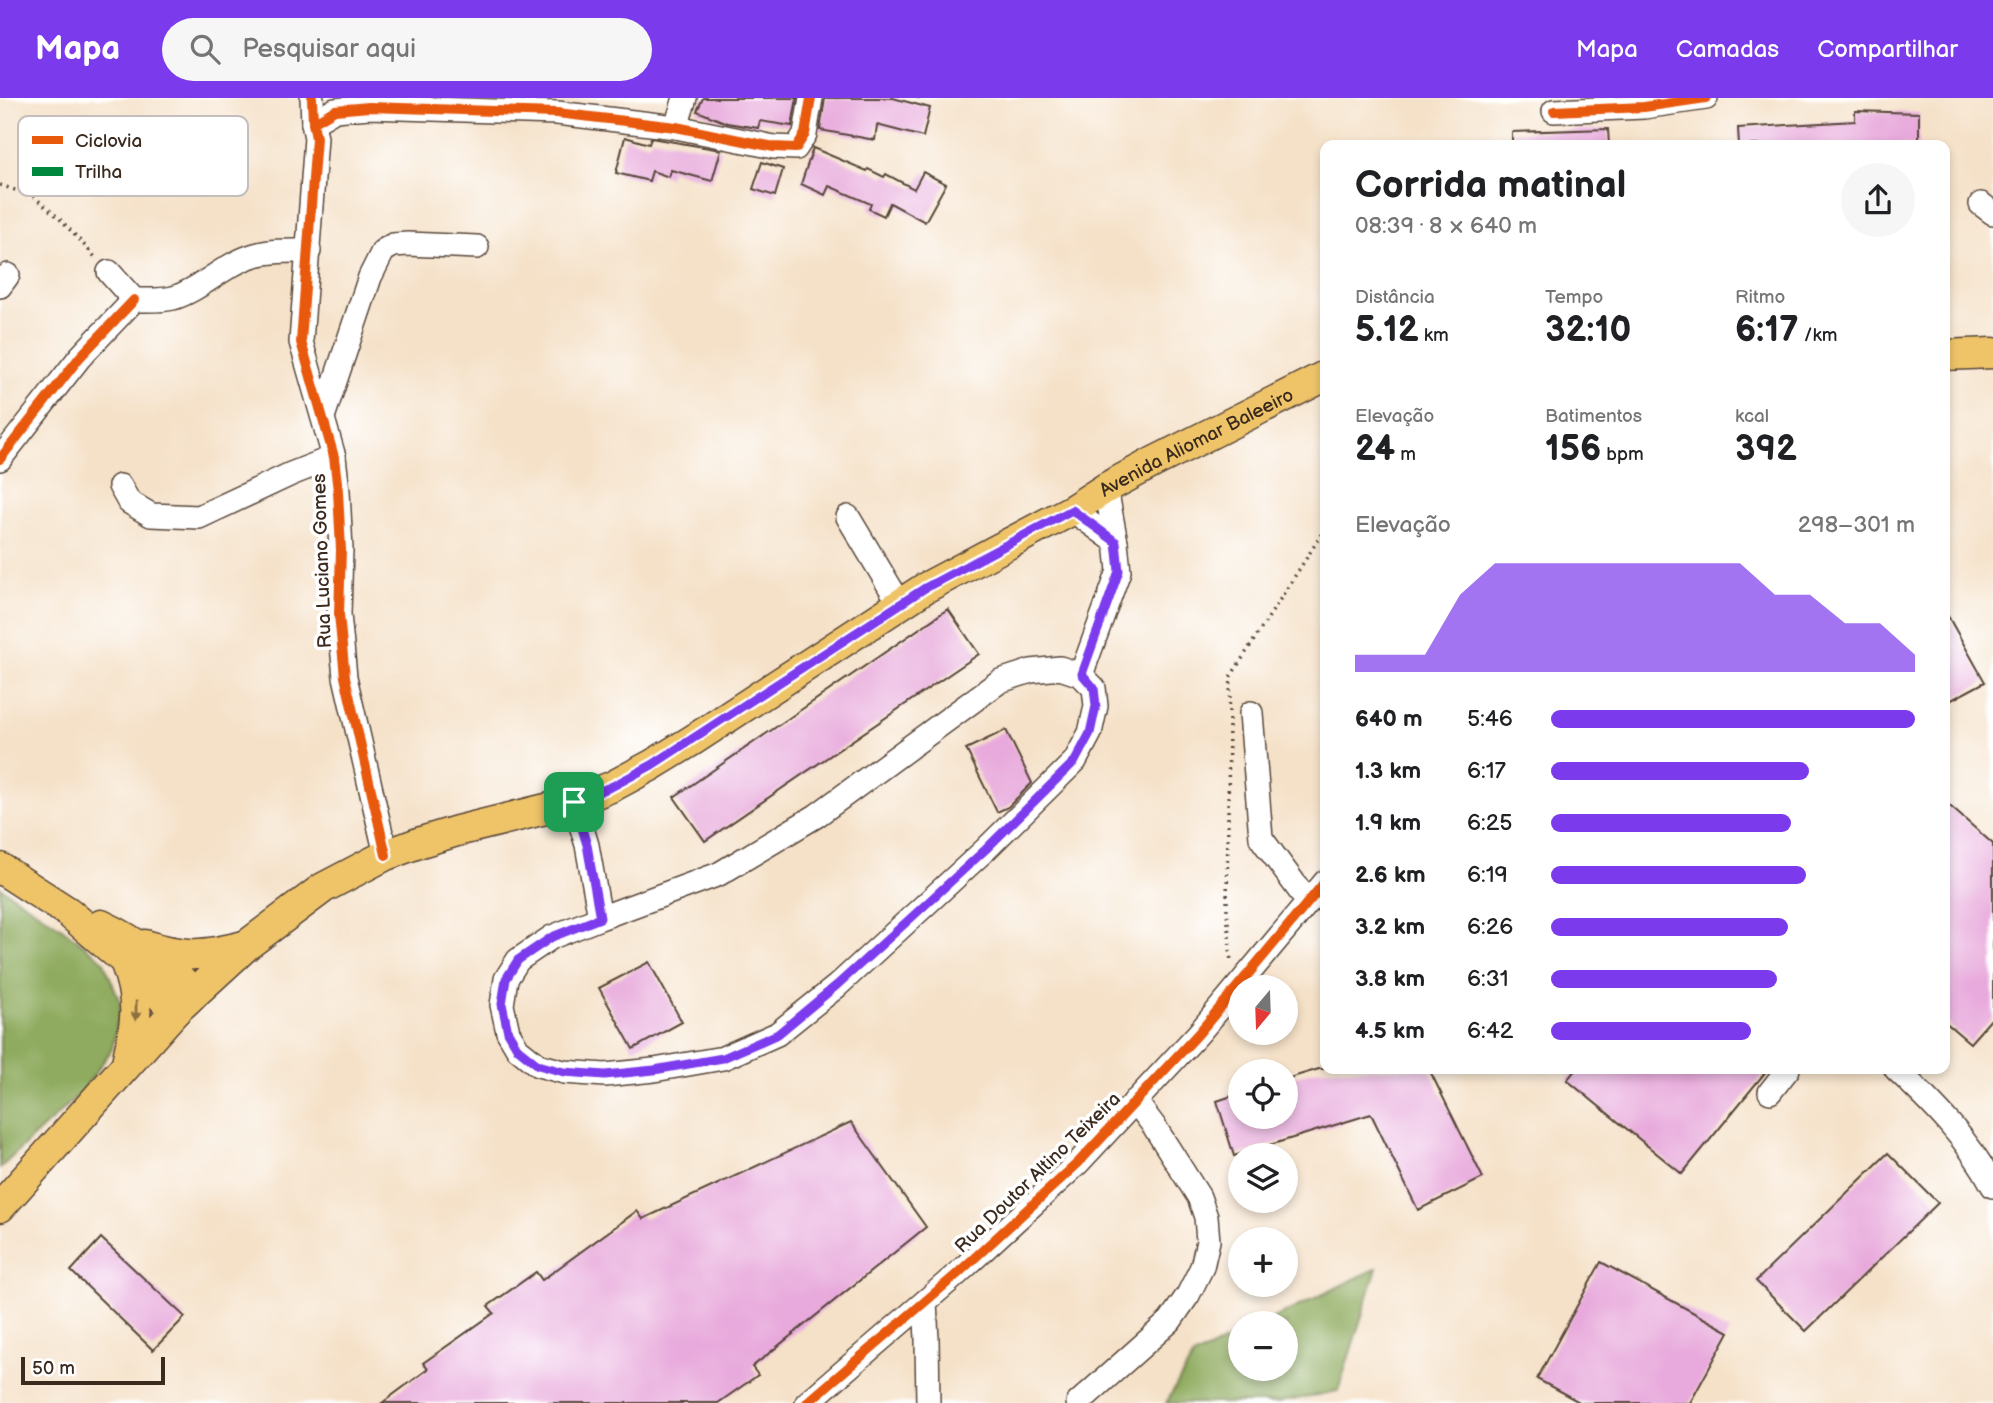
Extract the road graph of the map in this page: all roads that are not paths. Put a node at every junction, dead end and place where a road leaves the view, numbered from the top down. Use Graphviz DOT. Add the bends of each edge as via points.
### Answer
graph roads {
  1 [pos="312,98"];
  2 [pos="685,98"];
  3 [pos="811,98"];
  4 [pos="1706,98"];
  5 [pos="1554,111"];
  6 [pos="313,123"];
  7 [pos="676,127"];
  8 [pos="477,247"];
  9 [pos="309,251"];
  10 [pos="109,272"];
  11 [pos="134,300"];
  12 [pos="1993,353"];
  13 [pos="1950,355"];
  14 [pos="1320,379"];
  15 [pos="323,417"];
  16 [pos="334,457"];
  17 [pos="0,459"];
  18 [pos="120,486"];
  19 [pos="1106,488"];
  20 [pos="1072,510"];
  21 [pos="848,517"];
  22 [pos="1116,542"];
  23 [pos="900,604"];
  24 [pos="1082,674"];
  25 [pos="1251,713"];
  26 [pos="574,802"];
  27 [pos="386,855"];
  28 [pos="0,868"];
  29 [pos="1320,887"];
  30 [pos="1308,902"];
  31 [pos="600,918"];
  32 [pos="247,945"];
  33 [pos="130,951"];
  34 [pos="184,1002"];
  35 [pos="127,1063"];
  36 [pos="1784,1074"];
  37 [pos="1901,1074"];
  38 [pos="1770,1092"];
  39 [pos="1135,1101"];
  40 [pos="1993,1186"];
  41 [pos="0,1207"];
  42 [pos="925,1302"];
  43 [pos="827,1396"];
  44 [pos="807,1403"];
  45 [pos="928,1403"];
  46 [pos="1078,1403"];
  1 -- 6 [label="street, Rua Luciano Gomes"];
  2 -- 7 [label="street"];
  3 -- 7 [label="street" via="796,148"];
  4 -- 5 [label="street" via="1644,107"];
  6 -- 7 [label="street" via="335,110 369,107 557,113"];
  6 -- 9 [label="street, Rua Luciano Gomes"];
  8 -- 15 [label="street" via="408,244 383,251"];
  9 -- 11 [label="street" via="256,254 172,298"];
  9 -- 15 [label="street, Rua Luciano Gomes" via="301,342"];
  10 -- 11 [label="street"];
  11 -- 17 [label="street" via="80,358"];
  12 -- 13 [label="main road"];
  14 -- 19 [label="main road, Avenida Aliomar Baleeiro"];
  15 -- 16 [label="street, Rua Luciano Gomes"];
  16 -- 18 [label="street, Rua Luciano Gomes" via="199,517 151,515 129,502"];
  16 -- 27 [label="street, Rua Luciano Gomes" via="342,657"];
  19 -- 20 [label="main road, Avenida Aliomar Baleeiro"];
  19 -- 22 [label="street"];
  20 -- 22 [label="street"];
  20 -- 23 [label="main road, Avenida Aliomar Baleeiro"];
  21 -- 23 [label="street"];
  22 -- 24 [label="street" via="1119,571"];
  23 -- 26 [label="main road, Avenida Aliomar Baleeiro" via="652,765"];
  24 -- 31 [label="street" via="1060,668 1000,681 816,816 719,874"];
  24 -- 31 [label="street" via="1094,688 1096,706 1090,733 1075,761 986,849 778,1034 723,1058 654,1070 605,1075 538,1065 518,1049 508,1032 502,1004 506,979 518,960 552,937"];
  25 -- 30 [label="street" via="1261,838"];
  26 -- 27 [label="main road, Avenida Aliomar Baleeiro" via="457,831"];
  26 -- 31 [label="street"];
  27 -- 32 [label="main road, Avenida Aliomar Baleeiro" via="323,888"];
  28 -- 33 [label="main road"];
  29 -- 30 [label="street, Rua Doutor Altino Teixeira"];
  30 -- 39 [label="street, Rua Doutor Altino Teixeira" via="1198,1034"];
  32 -- 33 [label="main road" via="185,956"];
  32 -- 34 [label="main road, Avenida Aliomar Baleeiro"];
  33 -- 34 [label="main road" via="158,991"];
  33 -- 35 [label="main road, one-way" via="136,1000"];
  34 -- 35 [label="main road, Avenida Aliomar Baleeiro"];
  35 -- 41 [label="main road, Avenida Aliomar Baleeiro"];
  36 -- 38 [label="street"];
  37 -- 40 [label="street" via="1960,1135"];
  39 -- 42 [label="street, Rua Doutor Altino Teixeira" via="1078,1163"];
  39 -- 46 [label="street" via="1199,1197 1208,1241 1202,1267 1170,1321"];
  42 -- 43 [label="street, Rua Doutor Altino Teixeira"];
  42 -- 45 [label="street"];
  43 -- 44 [label="street, Rua Doutor Altino Teixeira"];
}
